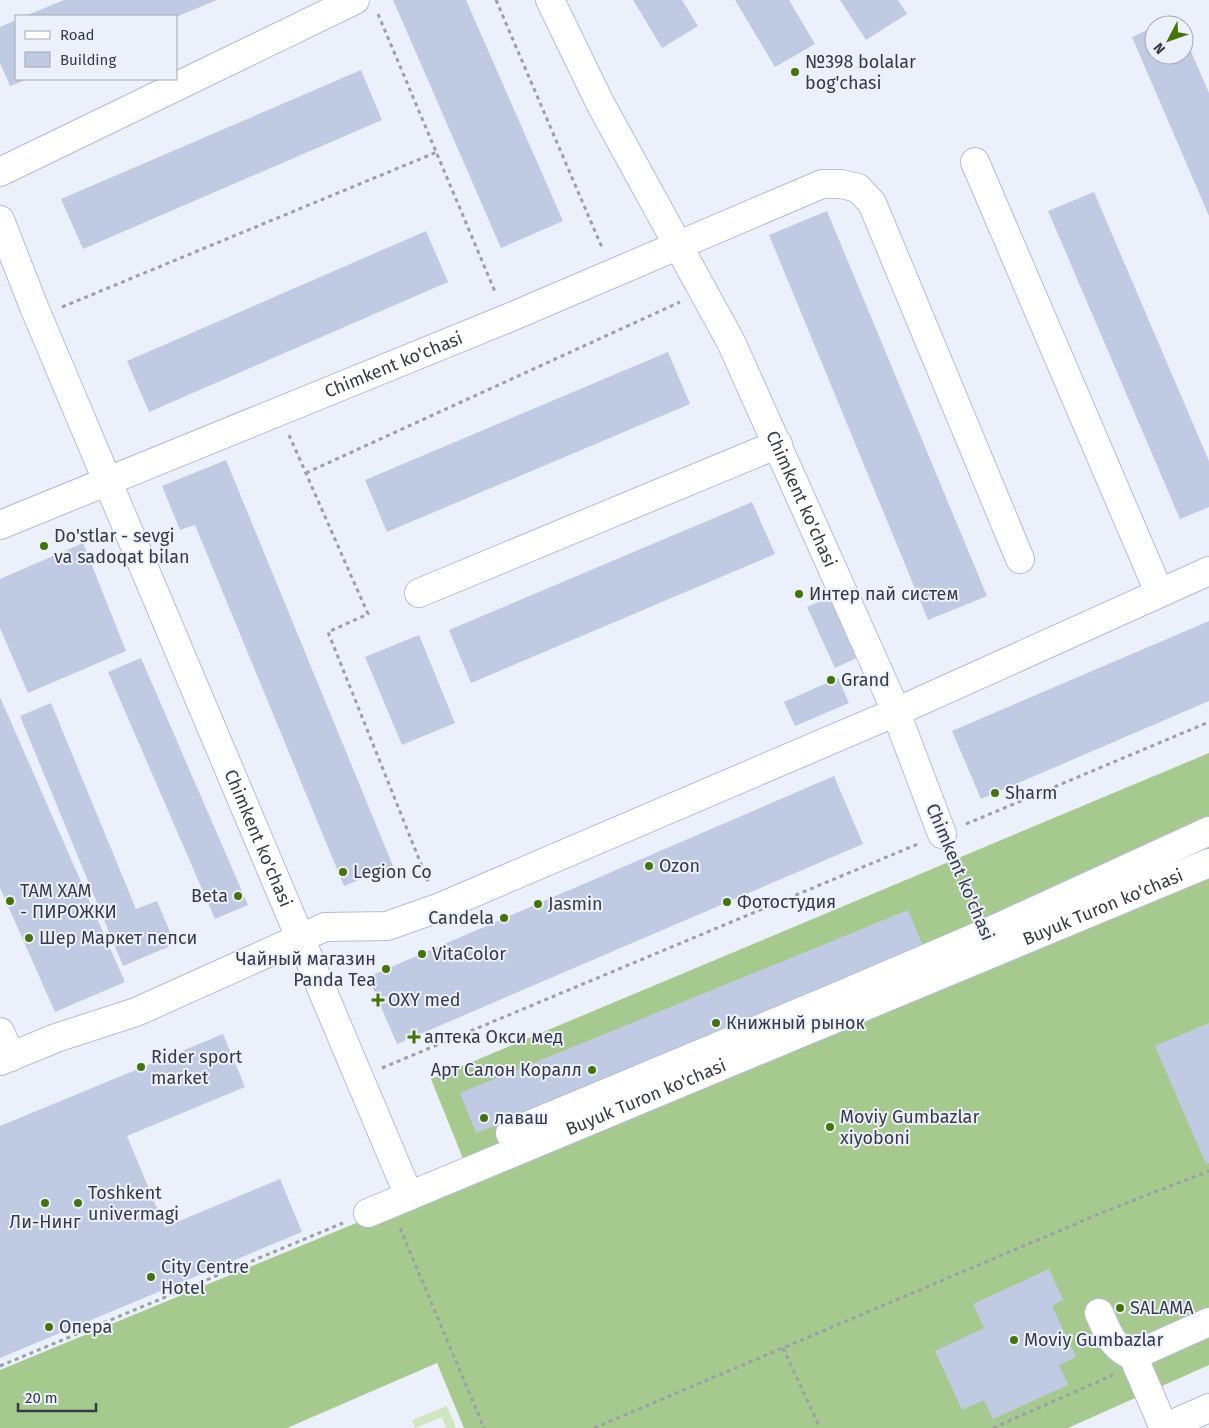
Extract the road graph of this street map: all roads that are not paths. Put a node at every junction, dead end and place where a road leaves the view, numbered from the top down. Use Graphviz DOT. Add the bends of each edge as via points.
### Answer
graph roads {
  1 [pos="550,0"];
  2 [pos="365,4"];
  3 [pos="975,162"];
  4 [pos="0,172"];
  5 [pos="0,220"];
  6 [pos="677,245"];
  7 [pos="778,444"];
  8 [pos="108,480"];
  9 [pos="0,524"];
  10 [pos="1020,559"];
  11 [pos="1209,571"];
  12 [pos="1159,592"];
  13 [pos="419,593"];
  14 [pos="896,712"];
  15 [pos="1209,831"];
  16 [pos="942,834"];
  17 [pos="1209,864"];
  18 [pos="300,938"];
  19 [pos="0,1032"];
  20 [pos="5,1059"];
  21 [pos="486,1143"];
  22 [pos="389,1204"];
  23 [pos="1099,1313"];
  24 [pos="1209,1322"];
  25 [pos="1135,1360"];
  26 [pos="1209,1408"];
  27 [pos="1164,1428"];
  1 -- 6 [label="street, Chimkent ko'chasi" via="600,103"];
  2 -- 4 [label="street"];
  3 -- 12 [label="street"];
  5 -- 8 [label="street, Chimkent ko'chasi"];
  6 -- 7 [label="street, Chimkent ko'chasi" via="731,342"];
  6 -- 8 [label="street, Chimkent ko'chasi" via="506,319"];
  6 -- 10 [label="street" via="822,184 858,188 872,203"];
  7 -- 13 [label="street"];
  7 -- 14 [label="street, Chimkent ko'chasi"];
  8 -- 9 [label="street, Chimkent ko'chasi"];
  8 -- 18 [label="street, Chimkent ko'chasi"];
  11 -- 12 [label="street"];
  12 -- 14 [label="street"];
  14 -- 16 [label="street, Chimkent ko'chasi"];
  14 -- 18 [label="street" via="438,908 387,926 325,927"];
  15 -- 21 [label="street" via="986,933"];
  17 -- 22 [label="street, Buyuk Turon ko'chasi"];
  18 -- 20 [label="street" via="136,1012 56,1038"];
  18 -- 22 [label="street, Chimkent ko'chasi" via="360,1078"];
  19 -- 20 [label="street"];
  23 -- 25 [label="street" via="1114,1344"];
  24 -- 25 [label="street"];
  25 -- 27 [label="street"];
  26 -- 27 [label="street"];
}
